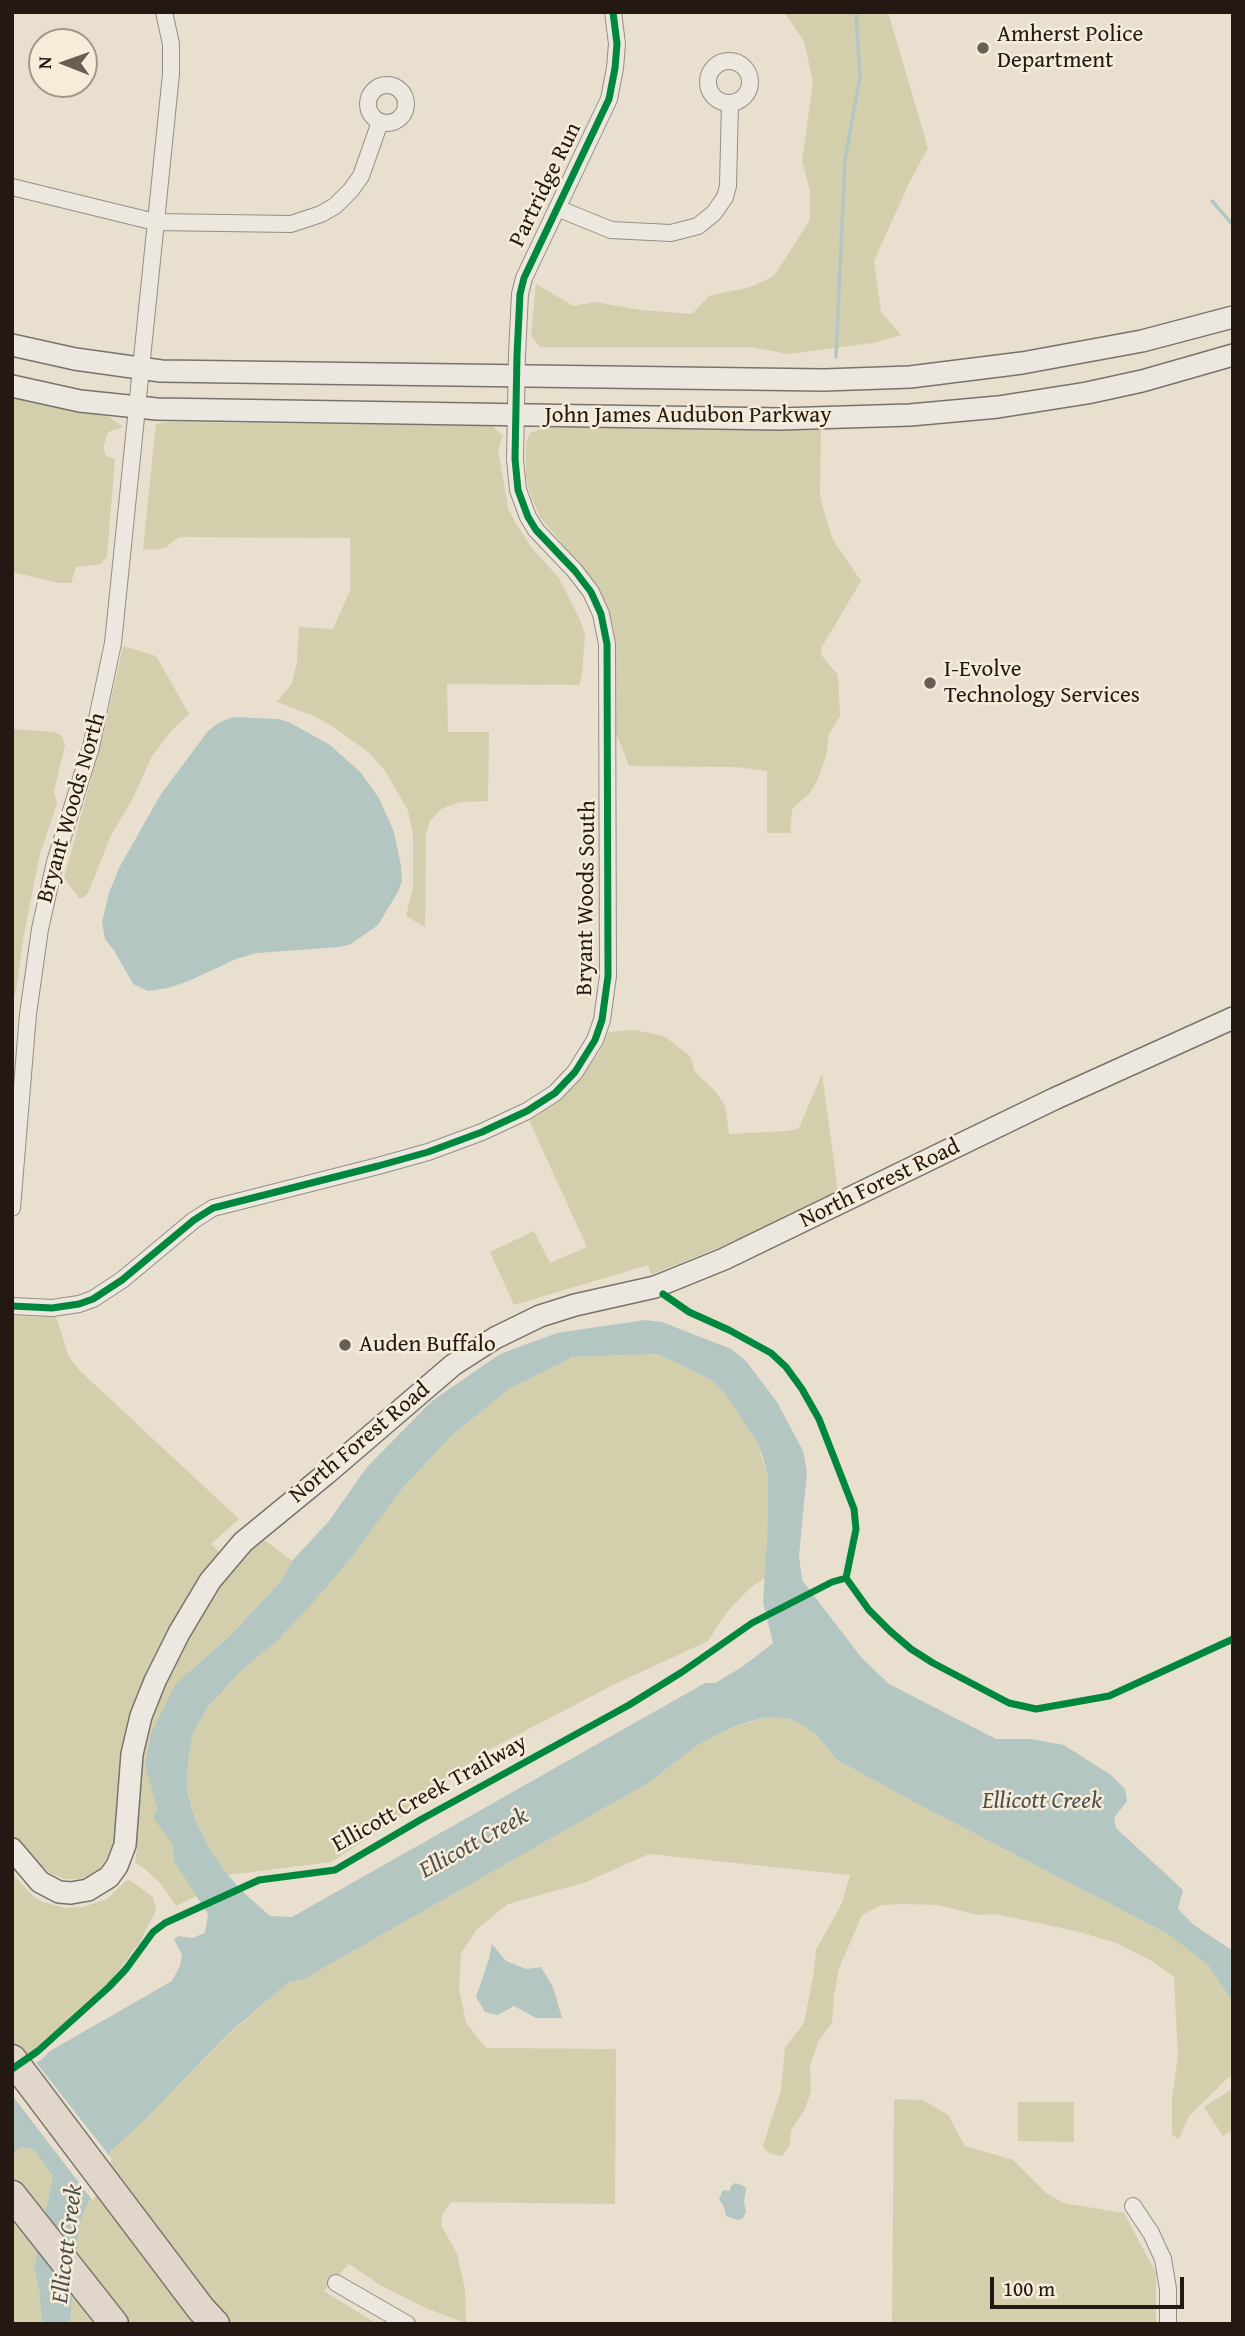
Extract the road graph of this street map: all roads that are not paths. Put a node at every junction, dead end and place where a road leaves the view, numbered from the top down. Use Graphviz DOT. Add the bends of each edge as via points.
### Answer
graph roads {
  1 [pos="164,12"];
  2 [pos="613,12"];
  3 [pos="730,103"];
  4 [pos="380,122"];
  5 [pos="12,187"];
  6 [pos="557,208"];
  7 [pos="155,222"];
  8 [pos="1233,317"];
  9 [pos="12,345"];
  10 [pos="1233,355"];
  11 [pos="141,369"];
  12 [pos="517,377"];
  13 [pos="910,377"];
  14 [pos="12,386"];
  15 [pos="136,408"];
  16 [pos="516,415"];
  17 [pos="910,415"];
  18 [pos="1233,1018"];
  19 [pos="12,1208"];
  20 [pos="12,1306"];
  21 [pos="12,1849"];
  22 [pos="12,2059"];
  23 [pos="12,2195"];
  24 [pos="1133,2206"];
  25 [pos="166,2262"];
  26 [pos="335,2283"];
  27 [pos="114,2324"];
  28 [pos="215,2324"];
  29 [pos="236,2324"];
  30 [pos="407,2324"];
  31 [pos="1168,2324"];
  1 -- 7 [label="street" via="172,44 171,74"];
  2 -- 6 [label="street, Partridge Run" via="617,44 609,99"];
  3 -- 6 [label="street" via="728,186 714,213 698,226 671,233 611,230"];
  4 -- 7 [label="street" via="356,183 321,214 290,224"];
  5 -- 7 [label="street"];
  6 -- 12 [label="street, Partridge Run" via="520,294"];
  7 -- 11 [label="street"];
  8 -- 13 [label="main road, John James Audubon Parkway" via="1100,350"];
  9 -- 11 [label="main road, John James Audubon Parkway"];
  10 -- 17 [label="main road, John James Audubon Parkway" via="1087,393"];
  11 -- 12 [label="main road, John James Audubon Parkway"];
  11 -- 15 [label="street, Bryant Woods North"];
  12 -- 13 [label="main road, John James Audubon Parkway"];
  12 -- 16 [label="street, Partridge Run"];
  13 -- 17 [label="main road"];
  14 -- 15 [label="main road, John James Audubon Parkway"];
  15 -- 16 [label="main road, John James Audubon Parkway"];
  15 -- 19 [label="street, Bryant Woods North" via="110,662 50,883 35,957"];
  16 -- 17 [label="main road, John James Audubon Parkway" via="779,419"];
  16 -- 20 [label="street, Bryant Woods South" via="516,478 522,502 536,530 591,592 607,644 608,975 602,1020 591,1049 555,1093 482,1132 428,1152 213,1208 93,1299 52,1308"];
  18 -- 21 [label="main road, North Forest Road" via="724,1259 656,1287 552,1312 467,1355 243,1542 209,1581 141,1716 132,1754 125,1845 109,1877 88,1890 59,1892 40,1882"];
  22 -- 25 [label="highway"];
  23 -- 27 [label="highway"];
  24 -- 31 [label="street" via="1163,2259"];
  25 -- 28 [label="highway"];
  25 -- 29 [label="highway"];
  26 -- 30 [label="street"];
}
